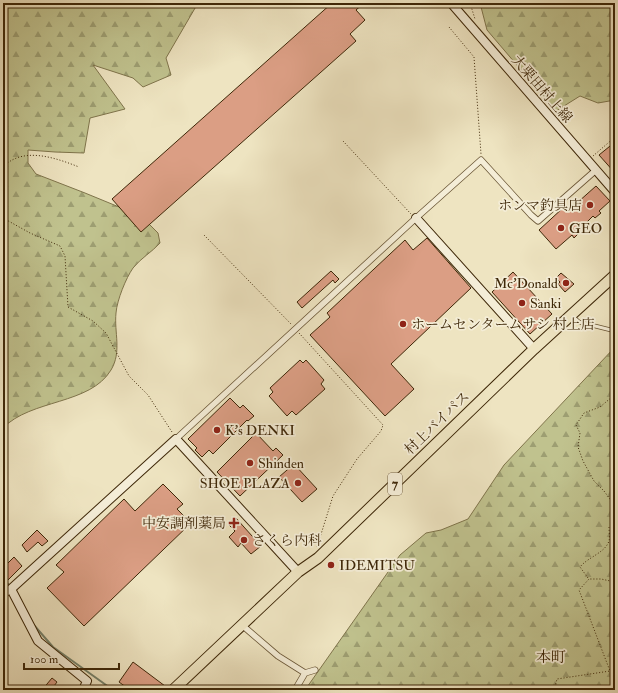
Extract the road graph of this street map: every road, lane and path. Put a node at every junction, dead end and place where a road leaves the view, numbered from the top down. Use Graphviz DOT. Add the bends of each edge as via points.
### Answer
graph roads {
  1 [pos="450,3"];
  2 [pos="449,27"];
  3 [pos="615,137"];
  4 [pos="343,141"];
  5 [pos="481,160"];
  6 [pos="587,160"];
  7 [pos="78,167"];
  8 [pos="3,168"];
  9 [pos="596,170"];
  10 [pos="615,192"];
  11 [pos="3,218"];
  12 [pos="416,218"];
  13 [pos="204,235"];
  14 [pos="615,275"];
  15 [pos="571,315"];
  16 [pos="295,329"];
  17 [pos="615,331"];
  18 [pos="534,349"];
  19 [pos="615,391"];
  20 [pos="176,439"];
  21 [pos="615,506"];
  22 [pos="615,522"];
  23 [pos="318,558"];
  24 [pos="298,572"];
  25 [pos="589,579"];
  26 [pos="615,582"];
  27 [pos="11,590"];
  28 [pos="3,596"];
  29 [pos="242,625"];
  30 [pos="315,670"];
  31 [pos="305,673"];
  32 [pos="83,690"];
  33 [pos="173,690"];
  34 [pos="295,690"];
  35 [pos="554,690"];
  1 -- 6 [label="street, 大栗田村上線"];
  2 -- 5 [label="path" via="474,57"];
  3 -- 6 [label="path"];
  4 -- 12 [label="path"];
  5 -- 9 [label="street" via="538,221"];
  5 -- 12 [label="street"];
  6 -- 9 [label="street, 大栗田村上線"];
  7 -- 8 [label="path" via="55,158 22,156"];
  9 -- 10 [label="street, 大栗田村上線"];
  11 -- 20 [label="path" via="60,246 65,256 68,307 93,321 106,333 129,376 148,395"];
  12 -- 16 [label="street"];
  12 -- 18 [label="street"];
  13 -- 16 [label="path"];
  14 -- 15 [label="highway, 村上バイパス / 7"];
  15 -- 17 [label="lane" via="579,322"];
  15 -- 18 [label="highway, 村上バイパス / 7"];
  16 -- 20 [label="street"];
  16 -- 23 [label="path" via="382,425 381,431 357,459 332,496 316,551"];
  18 -- 23 [label="highway, 村上バイパス / 7"];
  19 -- 21 [label="path" via="600,407 584,413 576,425 580,433 578,447 582,461 594,481"];
  20 -- 24 [label="street"];
  20 -- 27 [label="street"];
  22 -- 25 [label="path" via="609,527 608,541 600,553 585,561 580,567"];
  23 -- 24 [label="highway, 村上バイパス / 7"];
  24 -- 29 [label="highway, 村上バイパス / 7"];
  25 -- 26 [label="path"];
  25 -- 35 [label="path" via="579,590 610,671 557,679"];
  27 -- 28 [label="street"];
  27 -- 32 [label="street" via="38,641 87,681"];
  29 -- 31 [label="street" via="278,656"];
  29 -- 33 [label="highway, 村上バイパス / 7"];
  30 -- 31 [label="street"];
  31 -- 34 [label="street"];
}
